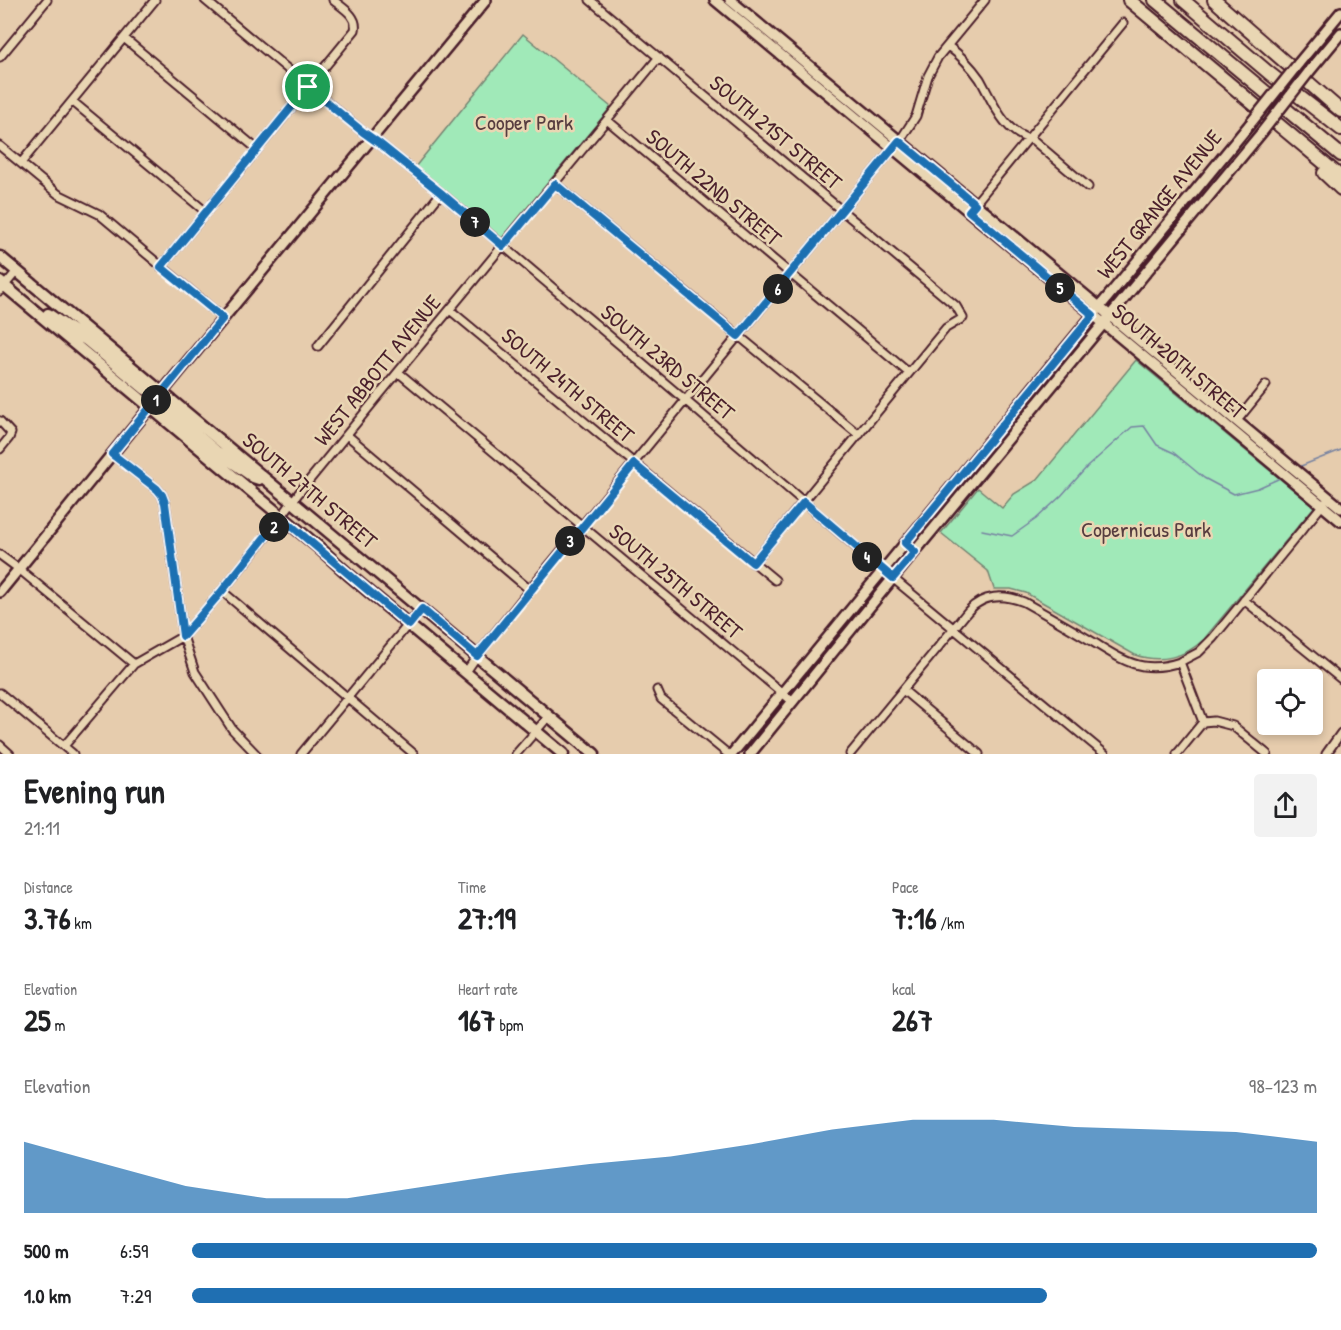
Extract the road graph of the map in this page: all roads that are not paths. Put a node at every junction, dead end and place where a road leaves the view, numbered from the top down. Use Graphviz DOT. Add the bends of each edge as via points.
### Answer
graph roads {
  1 [pos="47,0"];
  2 [pos="155,0"];
  3 [pos="205,0"];
  4 [pos="333,0"];
  5 [pos="486,0"];
  6 [pos="590,0"];
  7 [pos="715,0"];
  8 [pos="730,0"];
  9 [pos="985,0"];
  10 [pos="1129,0"];
  11 [pos="1155,0"];
  12 [pos="1183,0"];
  13 [pos="1196,0"];
  14 [pos="1214,0"];
  15 [pos="1341,12"];
  16 [pos="1123,23"];
  17 [pos="1341,33"];
  18 [pos="124,38"];
  19 [pos="948,45"];
  20 [pos="0,57"];
  21 [pos="659,57"];
  22 [pos="1231,86"];
  23 [pos="308,87"];
  24 [pos="72,101"];
  25 [pos="1341,111"];
  26 [pos="606,120"];
  27 [pos="1341,128"];
  28 [pos="372,138"];
  29 [pos="1028,139"];
  30 [pos="896,145"];
  31 [pos="0,146"];
  32 [pos="257,149"];
  33 [pos="1341,155"];
  34 [pos="21,163"];
  35 [pos="1218,163"];
  36 [pos="1228,172"];
  37 [pos="1341,177"];
  38 [pos="555,184"];
  39 [pos="1088,187"];
  40 [pos="1341,189"];
  41 [pos="441,193"];
  42 [pos="972,207"];
  43 [pos="842,210"];
  44 [pos="206,212"];
  45 [pos="503,246"];
  46 [pos="0,256"];
  47 [pos="161,267"];
  48 [pos="17,271"];
  49 [pos="790,274"];
  50 [pos="1124,277"];
  51 [pos="1,286"];
  52 [pos="1134,286"];
  53 [pos="26,305"];
  54 [pos="450,310"];
  55 [pos="1096,311"];
  56 [pos="223,318"];
  57 [pos="1106,320"];
  58 [pos="738,336"];
  59 [pos="1071,342"];
  60 [pos="318,346"];
  61 [pos="1081,351"];
  62 [pos="398,372"];
  63 [pos="909,373"];
  64 [pos="1266,385"];
  65 [pos="163,392"];
  66 [pos="685,400"];
  67 [pos="150,407"];
  68 [pos="1240,417"];
  69 [pos="0,421"];
  70 [pos="347,435"];
  71 [pos="858,435"];
  72 [pos="989,441"];
  73 [pos="0,449"];
  74 [pos="999,450"];
  75 [pos="112,454"];
  76 [pos="634,464"];
  77 [pos="273,485"];
  78 [pos="293,501"];
  79 [pos="804,502"];
  80 [pos="1325,502"];
  81 [pos="1341,508"];
  82 [pos="281,517"];
  83 [pos="1341,521"];
  84 [pos="583,526"];
  85 [pos="905,543"];
  86 [pos="915,552"];
  87 [pos="0,555"];
  88 [pos="753,563"];
  89 [pos="19,569"];
  90 [pos="883,570"];
  91 [pos="893,578"];
  92 [pos="775,580"];
  93 [pos="530,590"];
  94 [pos="222,591"];
  95 [pos="0,592"];
  96 [pos="859,600"];
  97 [pos="1244,600"];
  98 [pos="869,608"];
  99 [pos="422,609"];
  100 [pos="409,625"];
  101 [pos="953,629"];
  102 [pos="183,636"];
  103 [pos="477,656"];
  104 [pos="1180,662"];
  105 [pos="134,664"];
  106 [pos="466,672"];
  107 [pos="1341,679"];
  108 [pos="657,690"];
  109 [pos="903,690"];
  110 [pos="0,693"];
  111 [pos="782,693"];
  112 [pos="347,698"];
  113 [pos="792,702"];
  114 [pos="549,716"];
  115 [pos="1203,722"];
  116 [pos="536,731"];
  117 [pos="1341,733"];
  118 [pos="0,745"];
  119 [pos="64,746"];
  120 [pos="855,752"];
  121 [pos="10,754"];
  122 [pos="73,754"];
  123 [pos="256,754"];
  124 [pos="301,754"];
  125 [pos="414,754"];
  126 [pos="516,754"];
  127 [pos="563,754"];
  128 [pos="594,754"];
  129 [pos="728,754"];
  130 [pos="732,754"];
  131 [pos="750,754"];
  132 [pos="979,754"];
  133 [pos="1105,754"];
  134 [pos="1177,754"];
  135 [pos="1267,754"];
  136 [pos="1326,754"];
  1 -- 20 [label="street" via="6,45"];
  2 -- 18 [label="street"];
  3 -- 23 [label="street, SOUTH 23RD STREET"];
  4 -- 23 [label="street" via="357,24"];
  5 -- 28 [label="street"];
  6 -- 21 [label="street, SOUTH 21ST STREET"];
  7 -- 30 [label="street, SOUTH 20TH STREET"];
  8 -- 30 [label="street, SOUTH 20TH STREET"];
  9 -- 19 [label="street"];
  10 -- 22 [label="highway"];
  11 -- 33 [label="highway"];
  12 -- 27 [label="highway"];
  13 -- 27 [label="highway"];
  14 -- 25 [label="highway"];
  15 -- 35 [label="street, WEST GRANGE AVENUE, bridge"];
  16 -- 29 [label="street"];
  17 -- 36 [label="street, WEST GRANGE AVENUE, bridge"];
  18 -- 24 [label="street"];
  18 -- 32 [label="street"];
  19 -- 29 [label="street" via="972,69 1004,120"];
  19 -- 30 [label="street" via="928,76 916,116"];
  21 -- 26 [label="street, WEST ABBOTT AVENUE"];
  21 -- 43 [label="street, SOUTH 21ST STREET"];
  22 -- 37 [label="highway"];
  22 -- 40 [label="highway"];
  23 -- 28 [label="street, SOUTH 23RD STREET"];
  23 -- 32 [label="street"];
  24 -- 34 [label="street"];
  24 -- 44 [label="street"];
  26 -- 38 [label="street, WEST ABBOTT AVENUE"];
  26 -- 49 [label="street, SOUTH 22ND STREET"];
  28 -- 41 [label="street, SOUTH 23RD STREET"];
  28 -- 56 [label="street"];
  29 -- 39 [label="street"];
  29 -- 42 [label="street"];
  30 -- 42 [label="street, SOUTH 20TH STREET"];
  30 -- 43 [label="street"];
  31 -- 34 [label="street"];
  32 -- 44 [label="street"];
  34 -- 47 [label="street" via="58,194 99,214"];
  35 -- 36 [label="street"];
  35 -- 50 [label="street, WEST GRANGE AVENUE"];
  36 -- 52 [label="street, WEST GRANGE AVENUE"];
  38 -- 45 [label="street, WEST ABBOTT AVENUE"];
  38 -- 58 [label="street"];
  41 -- 45 [label="street, SOUTH 23RD STREET"];
  41 -- 60 [label="street"];
  42 -- 55 [label="street, SOUTH 20TH STREET"];
  43 -- 49 [label="street"];
  43 -- 63 [label="street, SOUTH 21ST STREET" via="956,306 963,318 946,328"];
  44 -- 47 [label="street"];
  45 -- 54 [label="street, WEST ABBOTT AVENUE"];
  45 -- 66 [label="street, SOUTH 23RD STREET"];
  46 -- 48 [label="main road, SOUTH 27TH STREET"];
  47 -- 56 [label="street"];
  48 -- 51 [label="street"];
  48 -- 65 [label="main road, SOUTH 27TH STREET"];
  49 -- 58 [label="street"];
  49 -- 63 [label="street, SOUTH 22ND STREET"];
  50 -- 52 [label="street"];
  50 -- 55 [label="street, WEST GRANGE AVENUE"];
  51 -- 53 [label="main road, SOUTH 27TH STREET"];
  52 -- 57 [label="street, WEST GRANGE AVENUE"];
  53 -- 65 [label="main road" via="43,311 86,340 145,389"];
  53 -- 67 [label="main road, SOUTH 27TH STREET"];
  54 -- 62 [label="street, WEST ABBOTT AVENUE"];
  54 -- 76 [label="street, SOUTH 24TH STREET"];
  55 -- 57 [label="street, SOUTH 20TH STREET"];
  55 -- 59 [label="street, WEST GRANGE AVENUE"];
  56 -- 65 [label="street"];
  57 -- 61 [label="street, WEST GRANGE AVENUE"];
  57 -- 80 [label="street, SOUTH 20TH STREET"];
  58 -- 66 [label="street"];
  58 -- 71 [label="street"];
  59 -- 61 [label="street"];
  59 -- 72 [label="street, WEST GRANGE AVENUE"];
  61 -- 74 [label="street, WEST GRANGE AVENUE"];
  62 -- 70 [label="street, WEST ABBOTT AVENUE"];
  62 -- 84 [label="street, SOUTH 25TH STREET"];
  63 -- 71 [label="street"];
  64 -- 68 [label="street"];
  65 -- 67 [label="street"];
  65 -- 77 [label="main road, SOUTH 27TH STREET"];
  66 -- 76 [label="street"];
  66 -- 79 [label="street, SOUTH 23RD STREET"];
  67 -- 75 [label="street"];
  67 -- 77 [label="main road" via="168,411 216,451 253,477"];
  67 -- 82 [label="main road, SOUTH 27TH STREET"];
  69 -- 73 [label="street" via="11,433"];
  70 -- 78 [label="street, WEST ABBOTT AVENUE"];
  70 -- 93 [label="street"];
  71 -- 79 [label="street"];
  72 -- 74 [label="street"];
  72 -- 85 [label="street, WEST GRANGE AVENUE"];
  74 -- 86 [label="street, WEST GRANGE AVENUE"];
  75 -- 89 [label="street"];
  75 -- 102 [label="street" via="162,495"];
  76 -- 84 [label="street"];
  76 -- 88 [label="street, SOUTH 24TH STREET"];
  77 -- 78 [label="main road, SOUTH 27TH STREET"];
  78 -- 82 [label="street, WEST ABBOTT AVENUE"];
  78 -- 99 [label="main road, SOUTH 27TH STREET"];
  79 -- 88 [label="street"];
  79 -- 90 [label="street, SOUTH 23RD STREET"];
  80 -- 81 [label="street, SOUTH 20TH STREET"];
  80 -- 83 [label="street, SOUTH 20TH STREET"];
  80 -- 97 [label="street"];
  82 -- 94 [label="street, WEST ABBOTT AVENUE"];
  82 -- 100 [label="main road, SOUTH 27TH STREET"];
  84 -- 93 [label="street"];
  84 -- 111 [label="street, SOUTH 25TH STREET"];
  85 -- 86 [label="street"];
  85 -- 90 [label="street, WEST GRANGE AVENUE"];
  86 -- 91 [label="street, WEST GRANGE AVENUE"];
  87 -- 89 [label="street"];
  88 -- 92 [label="street, SOUTH 24TH STREET"];
  89 -- 95 [label="street"];
  89 -- 105 [label="street"];
  90 -- 91 [label="street, SOUTH 23RD STREET"];
  90 -- 96 [label="street, WEST GRANGE AVENUE"];
  91 -- 98 [label="street, WEST GRANGE AVENUE"];
  91 -- 101 [label="street, SOUTH 23RD STREET"];
  93 -- 103 [label="street"];
  94 -- 102 [label="street, WEST ABBOTT AVENUE"];
  94 -- 112 [label="street"];
  96 -- 98 [label="street"];
  96 -- 111 [label="street, WEST GRANGE AVENUE"];
  97 -- 104 [label="street" via="1206,646"];
  97 -- 107 [label="street"];
  98 -- 113 [label="street, WEST GRANGE AVENUE"];
  99 -- 100 [label="street"];
  99 -- 103 [label="main road, SOUTH 27TH STREET"];
  100 -- 106 [label="main road, SOUTH 27TH STREET"];
  100 -- 112 [label="street"];
  101 -- 104 [label="street" via="981,600 1012,597 1136,664 1157,667"];
  101 -- 109 [label="street"];
  101 -- 133 [label="street, SOUTH 23RD STREET"];
  102 -- 105 [label="street, WEST ABBOTT AVENUE"];
  102 -- 123 [label="street" via="195,672 232,729"];
  103 -- 106 [label="street"];
  103 -- 114 [label="main road, SOUTH 27TH STREET"];
  104 -- 115 [label="street"];
  105 -- 119 [label="street, WEST ABBOTT AVENUE"];
  106 -- 116 [label="main road, SOUTH 27TH STREET"];
  108 -- 129 [label="street" via="661,699"];
  109 -- 120 [label="street"];
  109 -- 132 [label="street"];
  110 -- 119 [label="street"];
  111 -- 113 [label="street, SOUTH 25TH STREET"];
  111 -- 130 [label="street, WEST GRANGE AVENUE"];
  112 -- 124 [label="street"];
  112 -- 125 [label="street"];
  113 -- 131 [label="street, WEST GRANGE AVENUE"];
  114 -- 116 [label="street"];
  114 -- 128 [label="main road, SOUTH 27TH STREET"];
  115 -- 134 [label="street"];
  115 -- 135 [label="street" via="1233,726"];
  116 -- 126 [label="street"];
  116 -- 127 [label="main road, SOUTH 27TH STREET"];
  117 -- 136 [label="street"];
  118 -- 121 [label="street"];
  119 -- 122 [label="street"];
}
